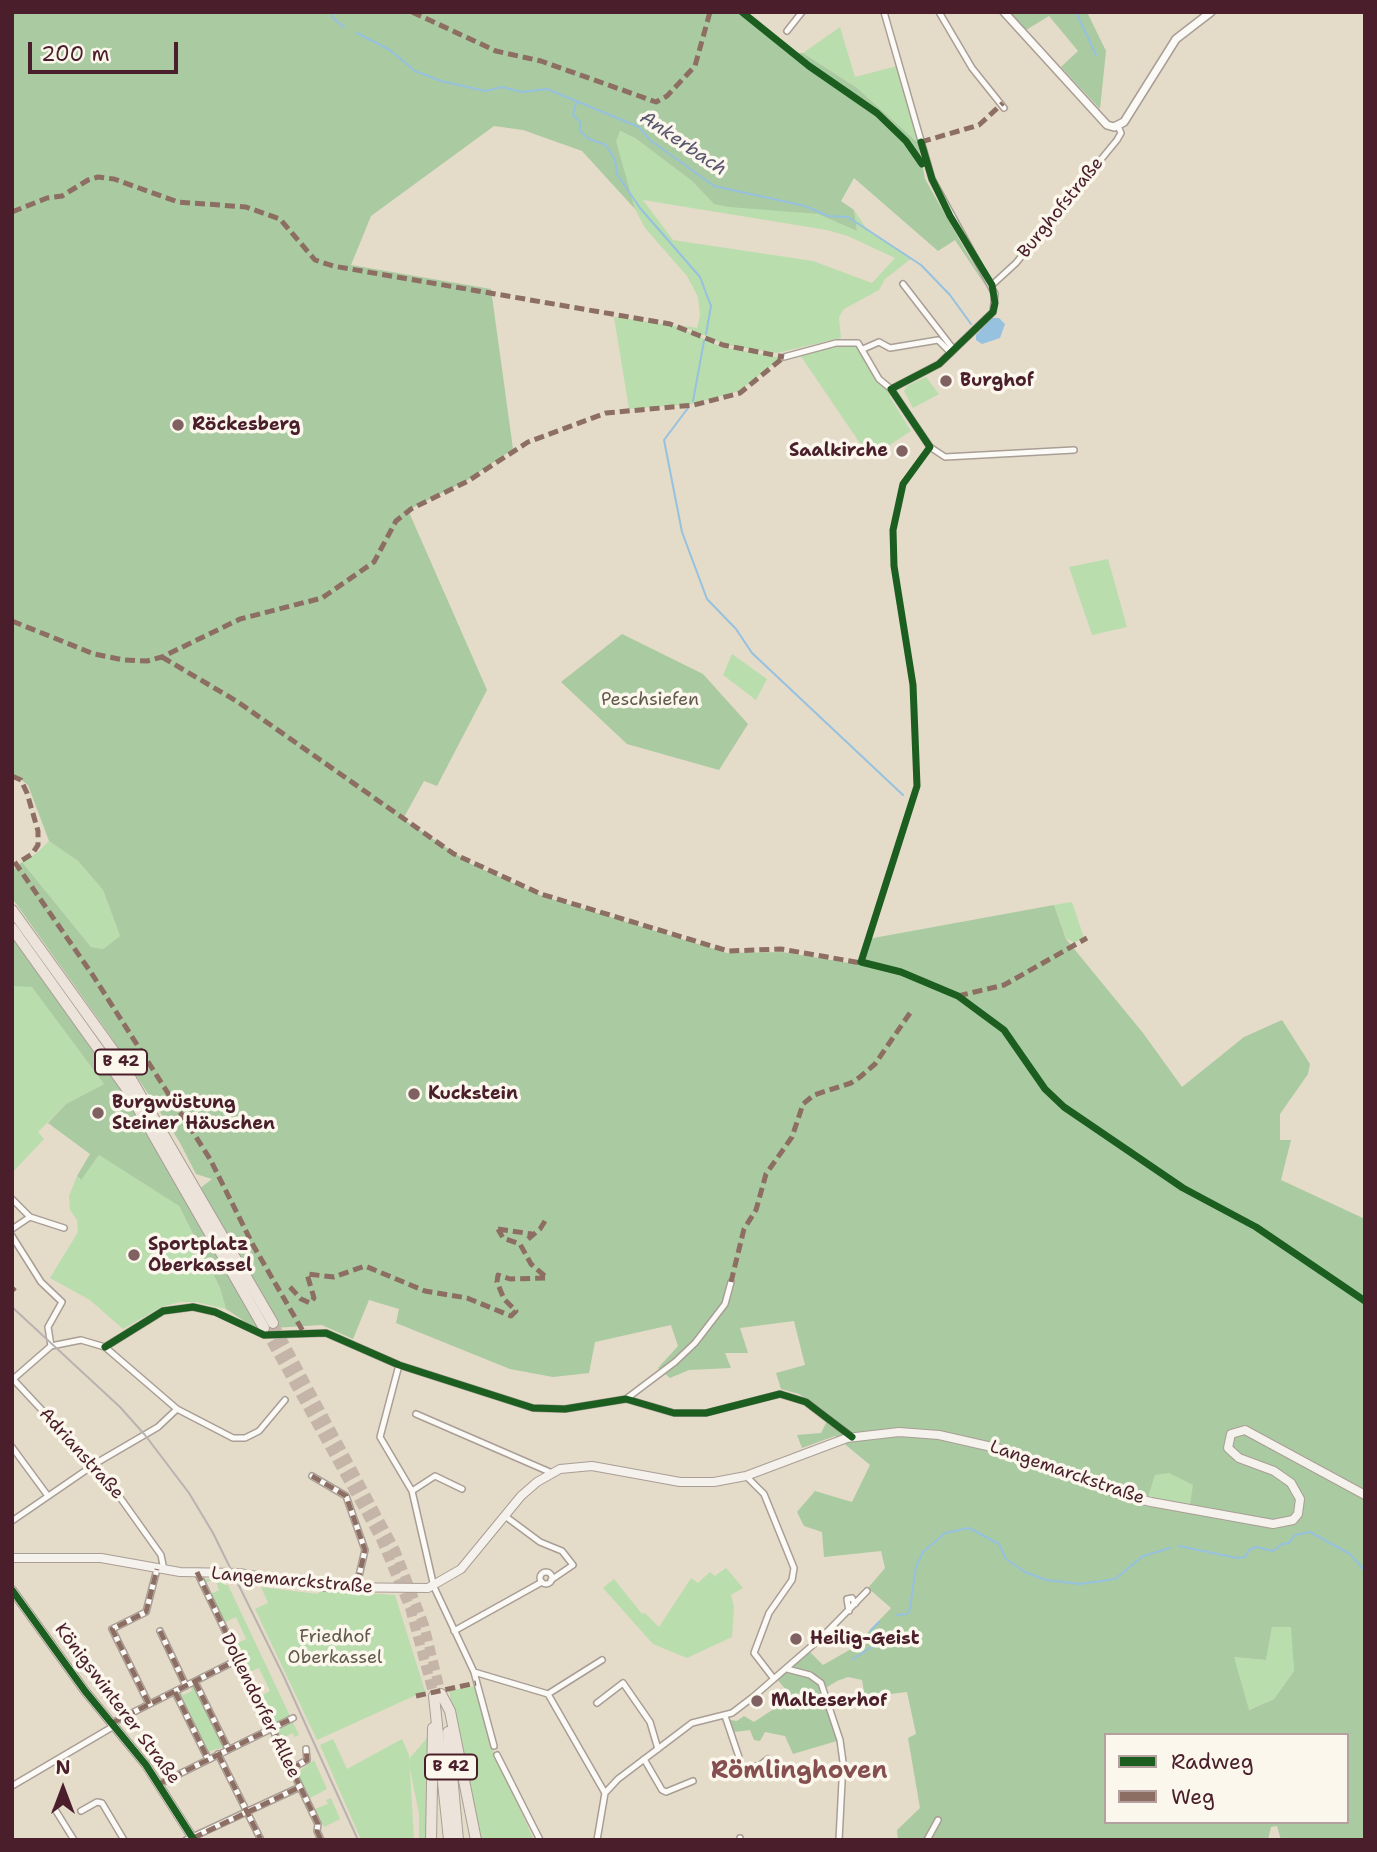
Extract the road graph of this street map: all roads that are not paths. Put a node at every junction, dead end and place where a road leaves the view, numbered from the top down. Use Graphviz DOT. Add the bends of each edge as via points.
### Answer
graph roads {
  1 [pos="802,12"];
  2 [pos="884,12"];
  3 [pos="939,12"];
  4 [pos="1004,12"];
  5 [pos="1210,12"];
  6 [pos="787,31"];
  7 [pos="1004,108"];
  8 [pos="1118,126"];
  9 [pos="903,284"];
  10 [pos="992,285"];
  11 [pos="863,349"];
  12 [pos="952,351"];
  13 [pos="784,357"];
  14 [pos="891,388"];
  15 [pos="1074,450"];
  16 [pos="12,910"];
  17 [pos="12,928"];
  18 [pos="12,1199"];
  19 [pos="30,1217"];
  20 [pos="64,1228"];
  21 [pos="12,1229"];
  22 [pos="12,1236"];
  23 [pos="731,1282"];
  24 [pos="51,1346"];
  25 [pos="105,1347"];
  26 [pos="399,1365"];
  27 [pos="13,1379"];
  28 [pos="626,1399"];
  29 [pos="285,1400"];
  30 [pos="177,1409"];
  31 [pos="416,1414"];
  32 [pos="852,1437"];
  33 [pos="12,1447"];
  34 [pos="93,1466"];
  35 [pos="552,1473"];
  36 [pos="312,1476"];
  37 [pos="746,1476"];
  38 [pos="462,1489"];
  39 [pos="412,1492"];
  40 [pos="1365,1495"];
  41 [pos="48,1496"];
  42 [pos="505,1516"];
  43 [pos="12,1521"];
  44 [pos="12,1558"];
  45 [pos="160,1569"];
  46 [pos="197,1572"];
  47 [pos="434,1587"];
  48 [pos="356,1589"];
  49 [pos="12,1590"];
  50 [pos="867,1591"];
  51 [pos="160,1631"];
  52 [pos="454,1631"];
  53 [pos="237,1660"];
  54 [pos="603,1660"];
  55 [pos="787,1669"];
  56 [pos="474,1672"];
  57 [pos="774,1679"];
  58 [pos="195,1682"];
  59 [pos="186,1686"];
  60 [pos="175,1692"];
  61 [pos="548,1694"];
  62 [pos="438,1695"];
  63 [pos="597,1703"];
  64 [pos="149,1704"];
  65 [pos="725,1716"];
  66 [pos="293,1718"];
  67 [pos="113,1725"];
  68 [pos="271,1728"];
  69 [pos="494,1746"];
  70 [pos="228,1749"];
  71 [pos="306,1749"];
  72 [pos="658,1749"];
  73 [pos="218,1754"];
  74 [pos="497,1755"];
  75 [pos="208,1759"];
  76 [pos="644,1759"];
  77 [pos="768,1759"];
  78 [pos="291,1769"];
  79 [pos="693,1781"];
  80 [pos="159,1784"];
  81 [pos="12,1786"];
  82 [pos="300,1787"];
  83 [pos="605,1793"];
  84 [pos="56,1811"];
  85 [pos="81,1811"];
  86 [pos="247,1813"];
  87 [pos="938,1820"];
  88 [pos="191,1839"];
  89 [pos="74,1840"];
  90 [pos="124,1840"];
  91 [pos="261,1840"];
  92 [pos="321,1840"];
  93 [pos="431,1840"];
  94 [pos="449,1840"];
  95 [pos="457,1840"];
  96 [pos="476,1840"];
  97 [pos="540,1840"];
  98 [pos="597,1840"];
  99 [pos="839,1840"];
  100 [pos="927,1840"];
  1 -- 6 [label="street"];
  2 -- 10 [label="street" via="932,179"];
  3 -- 7 [label="street" via="972,68"];
  4 -- 8 [label="street" via="1107,125"];
  5 -- 8 [label="street" via="1176,39"];
  8 -- 10 [label="street, Burghofstraße" via="1117,140 1016,263"];
  9 -- 12 [label="street"];
  10 -- 12 [label="street" via="993,312"];
  11 -- 12 [label="street" via="879,342 890,348 939,340"];
  11 -- 13 [label="street" via="858,343 836,343"];
  11 -- 14 [label="street" via="879,380"];
  12 -- 14 [label="street" via="931,370"];
  14 -- 15 [label="street" via="930,447 945,457"];
  16 -- 17 [label="highway, B 42" via="120,1060 269,1325 127,1089"];
  18 -- 19 [label="street"];
  19 -- 20 [label="street"];
  19 -- 21 [label="street"];
  22 -- 24 [label="street" via="41,1282 62,1302 48,1327"];
  23 -- 28 [label="street" via="725,1304 695,1343"];
  24 -- 25 [label="street" via="81,1340"];
  24 -- 27 [label="street"];
  25 -- 26 [label="street" via="163,1311 193,1307 264,1335 326,1333"];
  25 -- 30 [label="street"];
  26 -- 28 [label="street" via="533,1408 565,1409"];
  26 -- 39 [label="street" via="380,1437"];
  27 -- 34 [label="street, Adrianstraße"];
  28 -- 32 [label="street" via="687,1414 723,1410 780,1394 806,1402"];
  29 -- 30 [label="street" via="259,1431 245,1438 226,1435"];
  30 -- 34 [label="street" via="158,1427"];
  31 -- 35 [label="street"];
  32 -- 37 [label="main road, Langemarckstraße"];
  32 -- 40 [label="main road, Langemarckstraße" via="899,1432 951,1437 1022,1455 1122,1495 1273,1524 1293,1520 1300,1499 1283,1476 1231,1453 1227,1443 1234,1431 1250,1432"];
  33 -- 41 [label="street"];
  34 -- 41 [label="street"];
  34 -- 45 [label="street, Adrianstraße" via="153,1542 164,1562"];
  35 -- 37 [label="main road, Langemarckstraße" via="592,1466 691,1483"];
  35 -- 42 [label="main road, Langemarckstraße" via="530,1487"];
  36 -- 48 [label="street" via="346,1496 365,1550"];
  37 -- 57 [label="street" via="764,1494 794,1568 754,1653"];
  38 -- 39 [label="street" via="436,1476"];
  39 -- 47 [label="street"];
  41 -- 43 [label="street"];
  42 -- 47 [label="main road, Langemarckstraße" via="461,1569"];
  42 -- 52 [label="street" via="540,1542 562,1551 573,1565 547,1584 542,1582"];
  44 -- 45 [label="main road, Langemarckstraße" via="101,1558"];
  45 -- 46 [label="main road, Langemarckstraße"];
  45 -- 64 [label="street" via="146,1612 112,1629"];
  46 -- 48 [label="main road, Langemarckstraße"];
  46 -- 53 [label="street, Dollendorfer Allee"];
  47 -- 48 [label="main road, Langemarckstraße"];
  47 -- 52 [label="street"];
  49 -- 67 [label="main road, Königswinterer Straße"];
  50 -- 55 [label="street"];
  51 -- 59 [label="street"];
  52 -- 56 [label="street"];
  53 -- 58 [label="street"];
  53 -- 68 [label="street, Dollendorfer Allee"];
  54 -- 61 [label="street"];
  55 -- 57 [label="street"];
  55 -- 99 [label="street" via="821,1683 840,1740"];
  56 -- 61 [label="street"];
  56 -- 69 [label="street"];
  57 -- 65 [label="street"];
  58 -- 59 [label="street"];
  58 -- 70 [label="street"];
  59 -- 60 [label="street"];
  60 -- 64 [label="street"];
  60 -- 75 [label="street"];
  61 -- 83 [label="street"];
  62 -- 93 [label="highway, B 42"];
  62 -- 94 [label="highway, B 42"];
  62 -- 95 [label="highway, B 42"];
  62 -- 96 [label="highway, B 42" via="450,1712"];
  63 -- 72 [label="street" via="622,1683 650,1722"];
  64 -- 67 [label="street"];
  65 -- 72 [label="street" via="692,1723"];
  65 -- 77 [label="street" via="742,1766 759,1766"];
  66 -- 68 [label="street"];
  67 -- 80 [label="main road, Königswinterer Straße"];
  67 -- 81 [label="street"];
  68 -- 70 [label="street"];
  68 -- 78 [label="street, Dollendorfer Allee"];
  70 -- 73 [label="street"];
  71 -- 78 [label="street" via="305,1762"];
  72 -- 76 [label="street"];
  73 -- 75 [label="street"];
  73 -- 86 [label="street"];
  74 -- 97 [label="street"];
  75 -- 80 [label="street"];
  76 -- 79 [label="street" via="666,1792"];
  76 -- 83 [label="street"];
  78 -- 82 [label="street, Dollendorfer Allee"];
  80 -- 88 [label="main road, Königswinterer Straße"];
  82 -- 86 [label="street"];
  82 -- 92 [label="street, Dollendorfer Allee"];
  83 -- 98 [label="street"];
  84 -- 89 [label="street"];
  85 -- 90 [label="street" via="102,1804"];
  86 -- 88 [label="street"];
  86 -- 91 [label="street"];
  87 -- 100 [label="street"];
}
